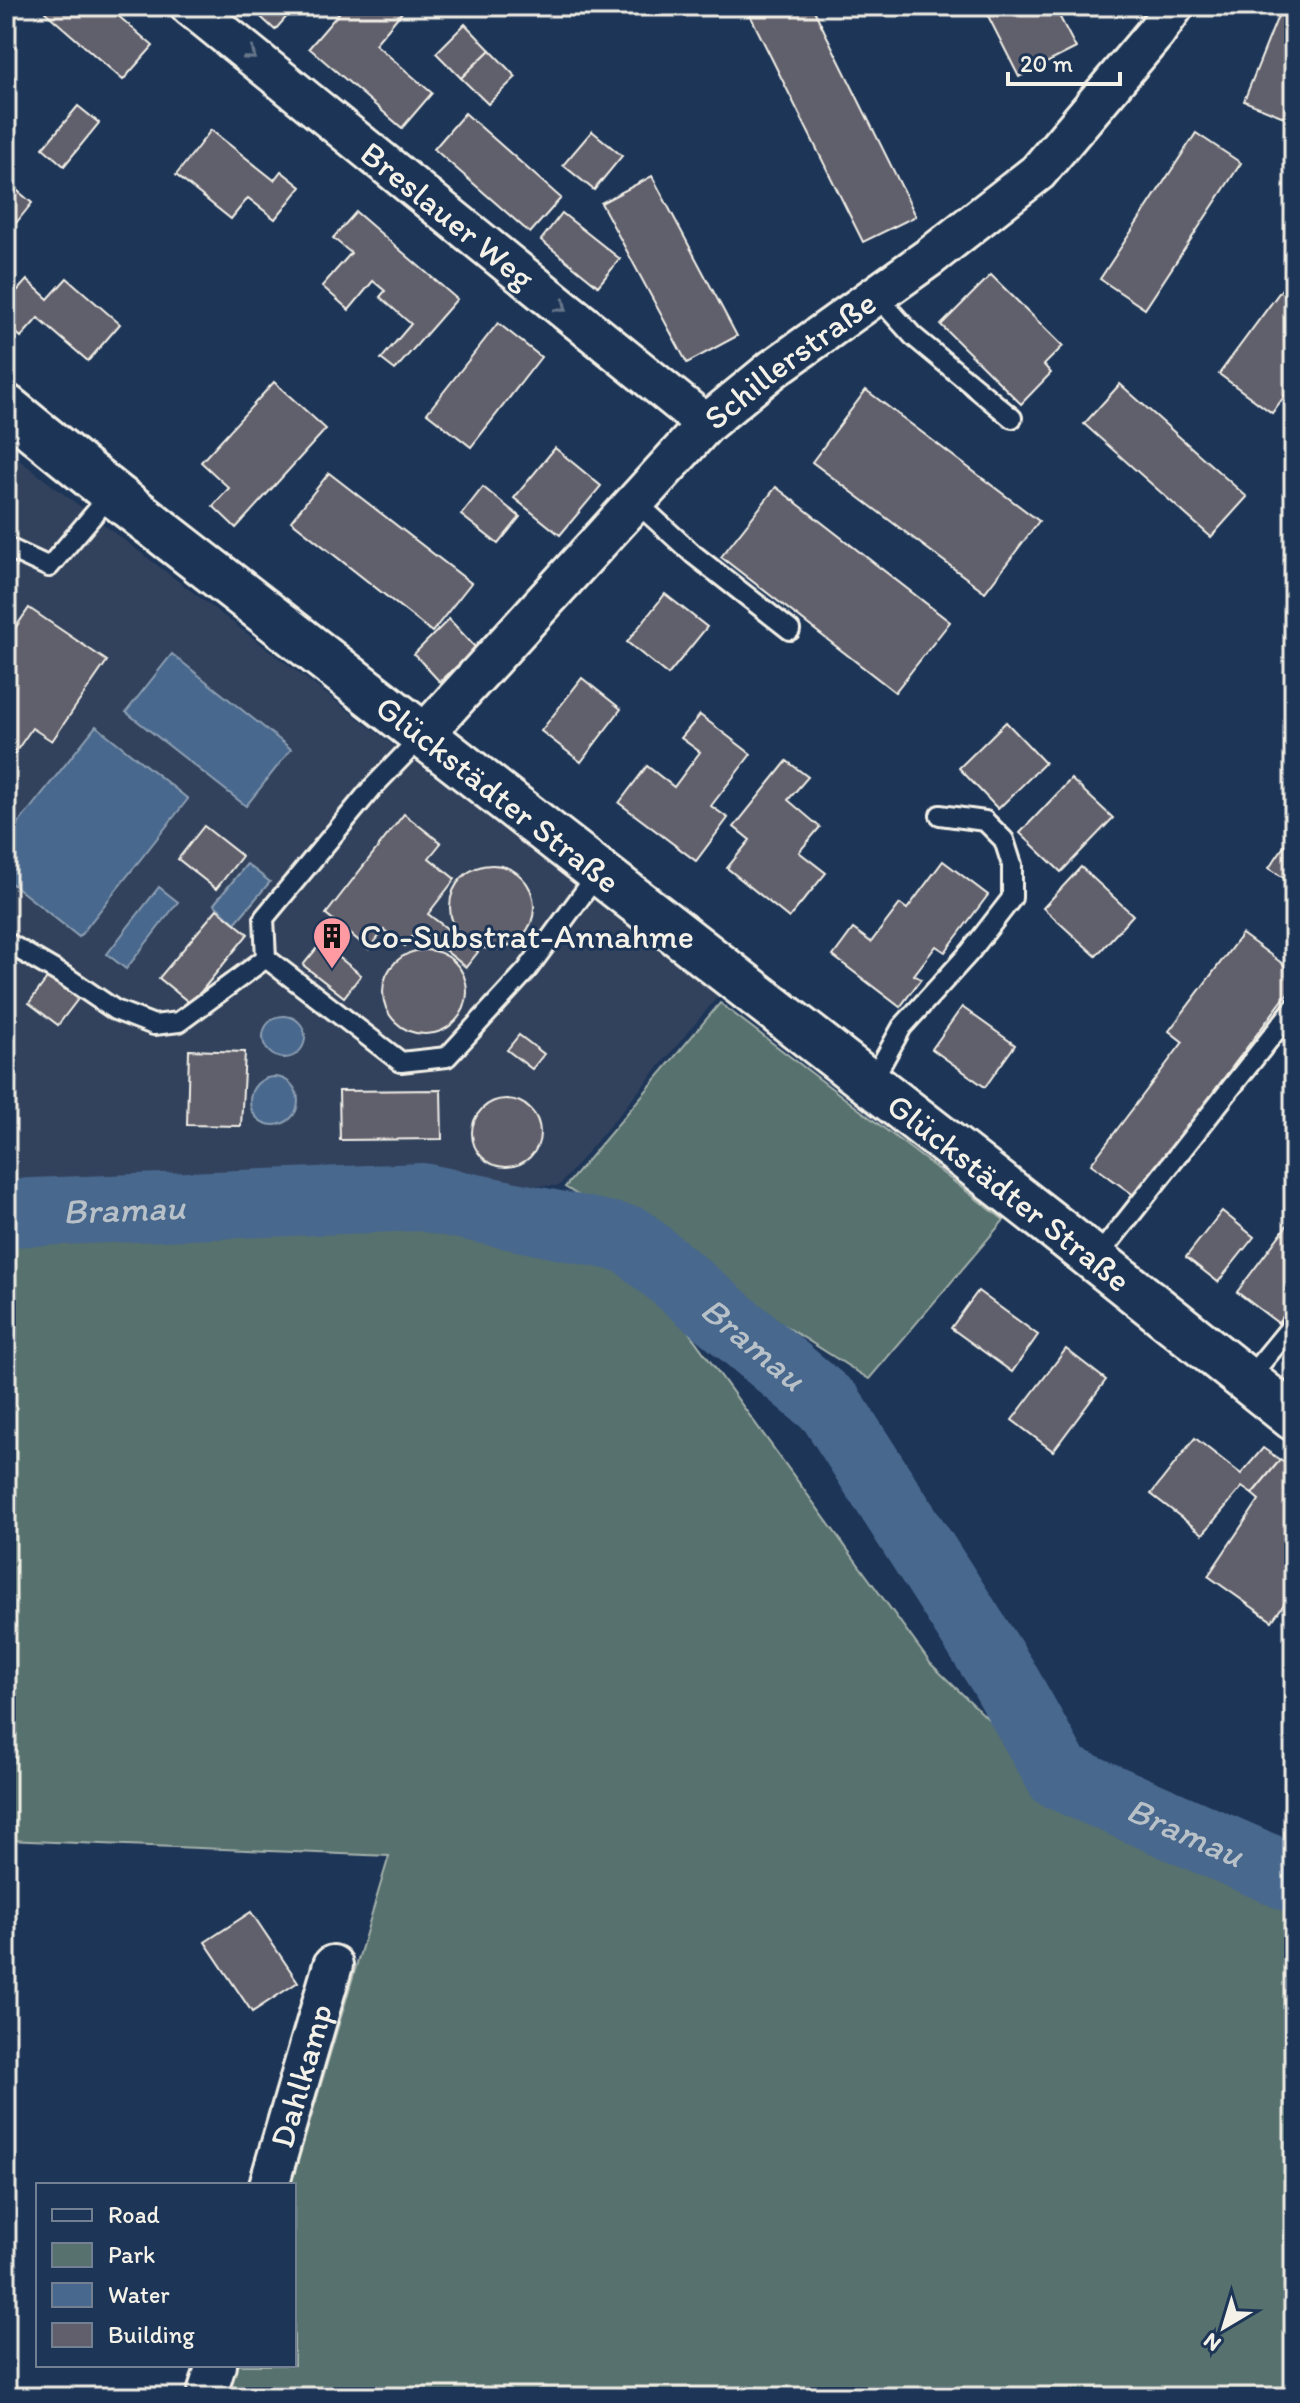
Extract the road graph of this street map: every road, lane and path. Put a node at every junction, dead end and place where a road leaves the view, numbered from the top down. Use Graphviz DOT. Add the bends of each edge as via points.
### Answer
graph roads {
  1 [pos="190,6"];
  2 [pos="1174,6"];
  3 [pos="876,295"];
  4 [pos="6,407"];
  5 [pos="1012,418"];
  6 [pos="706,424"];
  7 [pos="112,493"];
  8 [pos="635,501"];
  9 [pos="6,547"];
  10 [pos="790,630"];
  11 [pos="423,735"];
  12 [pos="940,815"];
  13 [pos="599,872"];
  14 [pos="6,942"];
  15 [pos="266,958"];
  16 [pos="1294,1008"];
  17 [pos="871,1083"];
  18 [pos="1095,1260"];
  19 [pos="1294,1323"];
  20 [pos="1247,1380"];
  21 [pos="1294,1418"];
  22 [pos="333,1965"];
  23 [pos="270,2183"];
  24 [pos="215,2367"];
  25 [pos="206,2397"];
  1 -- 6 [label="street, Breslauer Weg, one-way"];
  2 -- 3 [label="street, Schillerstraße" via="1038,172"];
  3 -- 5 [label="lane" via="913,336"];
  3 -- 6 [label="street, Schillerstraße"];
  4 -- 7 [label="street, Glückstädter Straße"];
  6 -- 8 [label="street, Schillerstraße"];
  7 -- 9 [label="lane" via="49,567"];
  7 -- 11 [label="street, Glückstädter Straße"];
  8 -- 10 [label="lane"];
  8 -- 11 [label="street, Schillerstraße"];
  11 -- 13 [label="street, Glückstädter Straße"];
  11 -- 15 [label="lane" via="264,918"];
  12 -- 17 [label="lane" via="985,821 1004,840 1012,865 1012,898 902,1027"];
  13 -- 15 [label="lane" via="527,970 447,1057 401,1062"];
  13 -- 17 [label="street, Glückstädter Straße"];
  14 -- 15 [label="lane" via="115,1010 154,1025 179,1022"];
  16 -- 18 [label="lane"];
  17 -- 18 [label="street, Glückstädter Straße"];
  18 -- 20 [label="street, Glückstädter Straße"];
  19 -- 20 [label="lane"];
  20 -- 21 [label="street, Glückstädter Straße"];
  22 -- 23 [label="street, Dahlkamp"];
  24 -- 25 [label="street"];
}
